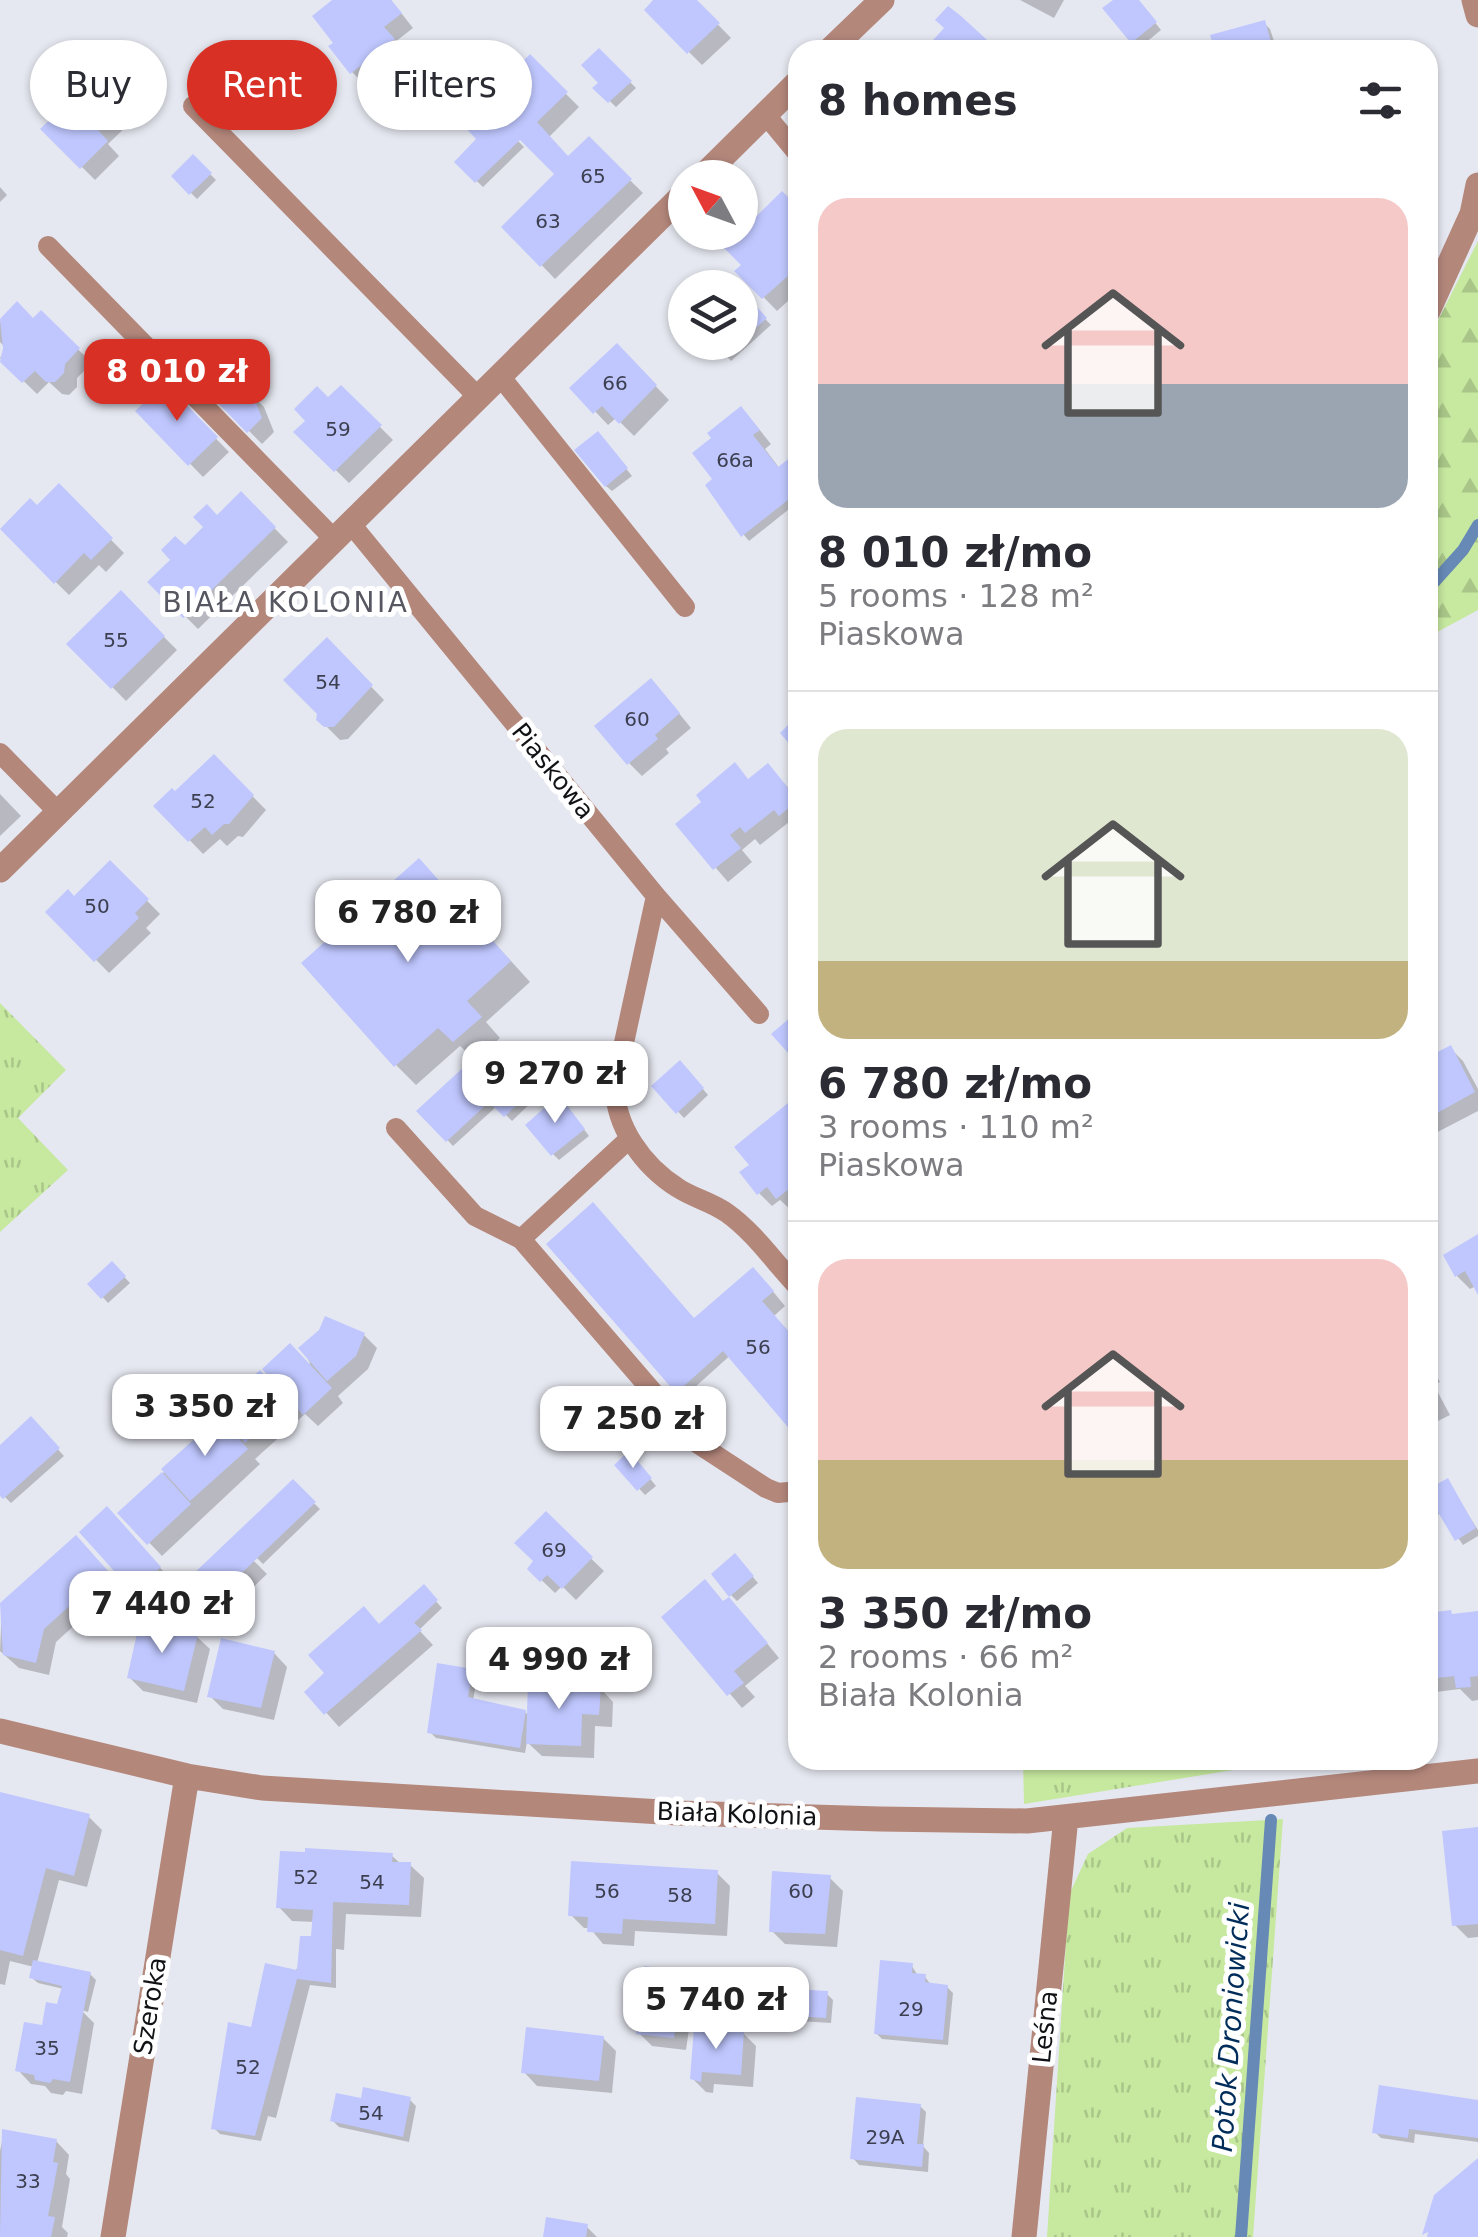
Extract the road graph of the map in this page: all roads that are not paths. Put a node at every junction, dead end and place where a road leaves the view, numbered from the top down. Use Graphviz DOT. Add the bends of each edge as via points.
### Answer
graph roads {
  1 [pos="882,0"];
  2 [pos="1474,0"];
  3 [pos="1478,15"];
  4 [pos="840,40"];
  5 [pos="788,92"];
  6 [pos="765,114"];
  7 [pos="217,130"];
  8 [pos="788,142"];
  9 [pos="719,160"];
  10 [pos="1478,185"];
  11 [pos="668,210"];
  12 [pos="48,246"];
  13 [pos="1438,288"];
  14 [pos="500,376"];
  15 [pos="478,397"];
  16 [pos="342,532"];
  17 [pos="685,607"];
  18 [pos="0,754"];
  19 [pos="58,812"];
  20 [pos="0,870"];
  21 [pos="656,896"];
  22 [pos="759,1014"];
  23 [pos="396,1128"];
  24 [pos="629,1140"];
  25 [pos="521,1239"];
  26 [pos="788,1276"];
  27 [pos="788,1492"];
  28 [pos="0,1732"];
  29 [pos="1478,1771"];
  30 [pos="187,1776"];
  31 [pos="1066,1817"];
  32 [pos="113,2237"];
  33 [pos="1024,2237"];
  1 -- 4 [label="street"];
  2 -- 3 [label="street"];
  5 -- 6 [label="street"];
  6 -- 8 [label="lane"];
  6 -- 9 [label="street"];
  7 -- 15 [label="lane"];
  10 -- 13 [label="street"];
  11 -- 14 [label="street"];
  12 -- 16 [label="lane, Piaskowa"];
  14 -- 15 [label="street"];
  14 -- 17 [label="lane"];
  15 -- 16 [label="street"];
  16 -- 19 [label="street"];
  16 -- 21 [label="lane, Piaskowa"];
  18 -- 19 [label="lane"];
  19 -- 20 [label="street"];
  21 -- 22 [label="lane, Piaskowa"];
  21 -- 24 [label="lane" via="615,1084"];
  23 -- 25 [label="lane" via="475,1216"];
  24 -- 25 [label="lane"];
  24 -- 26 [label="lane" via="676,1187 730,1214"];
  25 -- 27 [label="lane" via="698,1442 766,1488"];
  28 -- 30 [label="street, Biała Kolonia"];
  29 -- 31 [label="street, Biała Kolonia"];
  30 -- 31 [label="street, Biała Kolonia" via="307,1792 678,1813 998,1822"];
  30 -- 32 [label="street, Szeroka"];
  31 -- 33 [label="street, Leśna"];
}
